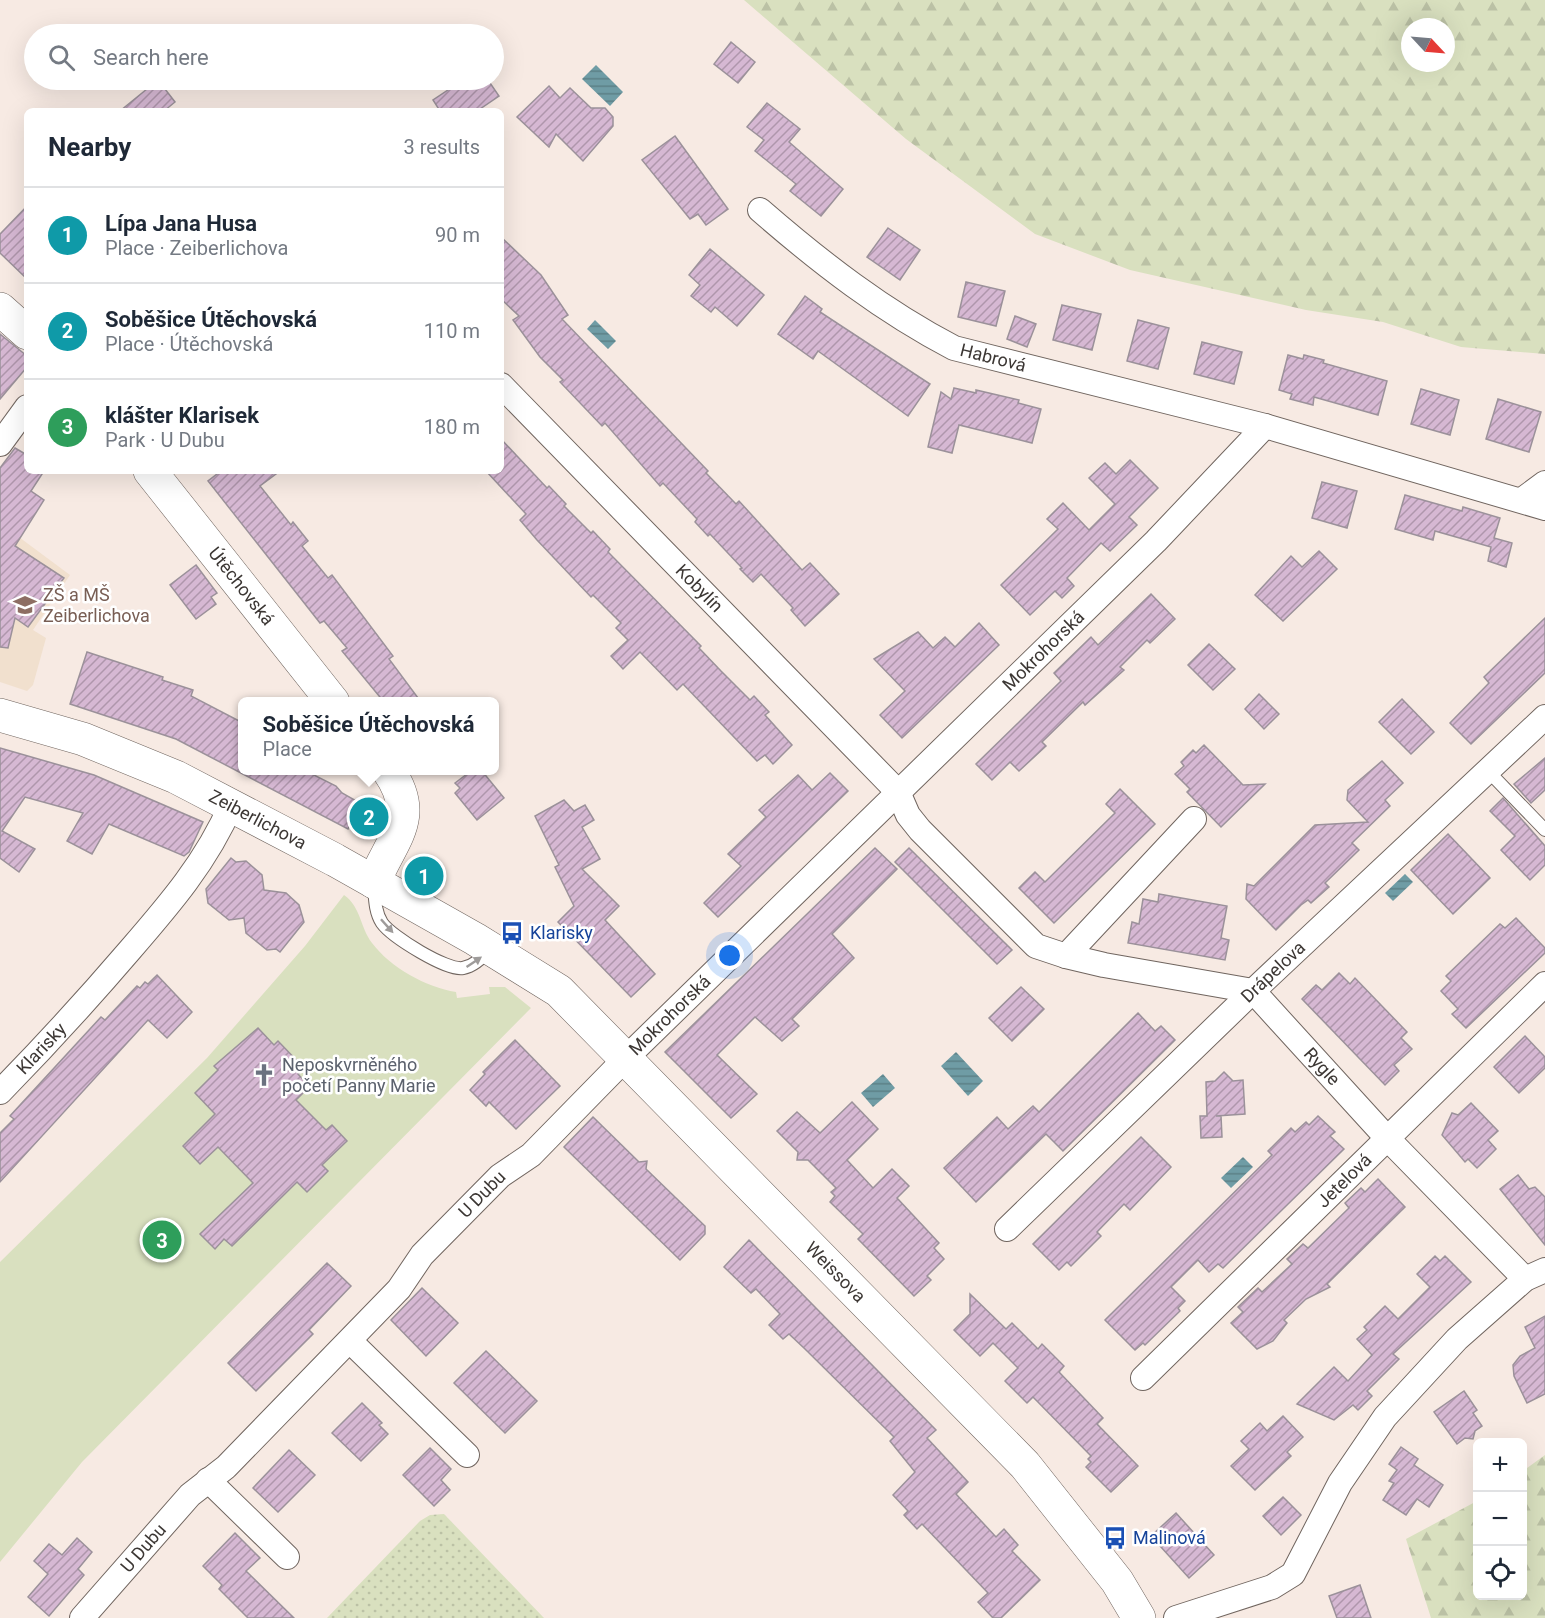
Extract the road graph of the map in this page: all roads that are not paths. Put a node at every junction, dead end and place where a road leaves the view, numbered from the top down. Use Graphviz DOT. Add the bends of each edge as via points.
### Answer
graph roads {
  1 [pos="760,210"];
  2 [pos="0,309"];
  3 [pos="24,330"];
  4 [pos="504,388"];
  5 [pos="24,411"];
  6 [pos="1264,426"];
  7 [pos="0,444"];
  8 [pos="152,474"];
  9 [pos="1545,483"];
  10 [pos="1534,504"];
  11 [pos="329,697"];
  12 [pos="0,715"];
  13 [pos="1545,717"];
  14 [pos="1489,772"];
  15 [pos="390,775"];
  16 [pos="898,792"];
  17 [pos="231,805"];
  18 [pos="1194,819"];
  19 [pos="1545,830"];
  20 [pos="374,882"];
  21 [pos="496,951"];
  22 [pos="1066,956"];
  23 [pos="1545,984"];
  24 [pos="1253,991"];
  25 [pos="625,1059"];
  26 [pos="0,1092"];
  27 [pos="1387,1138"];
  28 [pos="1007,1229"];
  29 [pos="1535,1274"];
  30 [pos="350,1341"];
  31 [pos="1143,1378"];
  32 [pos="467,1455"];
  33 [pos="208,1480"];
  34 [pos="287,1557"];
  35 [pos="82,1618"];
  36 [pos="1139,1618"];
  37 [pos="1176,1618"];
  1 -- 6 [label="street, Habrová" via="827,268 918,330 954,348"];
  2 -- 3 [label="street"];
  4 -- 16 [label="street, Kobylín"];
  5 -- 7 [label="street"];
  6 -- 10 [label="street"];
  6 -- 16 [label="street, Mokrohorská" via="1156,541"];
  8 -- 11 [label="street, Útěchovská"];
  9 -- 10 [label="street"];
  12 -- 17 [label="street, Zeiberlichova" via="83,739 176,777"];
  13 -- 14 [label="street, Drápelova"];
  14 -- 19 [label="lane"];
  14 -- 24 [label="street, Drápelova"];
  15 -- 20 [label="street" via="403,795 404,819"];
  16 -- 22 [label="street" via="920,830 1036,946"];
  16 -- 25 [label="street, Mokrohorská"];
  17 -- 20 [label="street, Zeiberlichova"];
  17 -- 26 [label="street, Klarisky" via="209,850 173,901 74,1015"];
  18 -- 22 [label="street"];
  20 -- 21 [label="street, Zeiberlichova"];
  21 -- 25 [label="street, Weissova" via="559,991"];
  22 -- 24 [label="street"];
  23 -- 27 [label="street, Jetelová"];
  24 -- 27 [label="street, Rygle"];
  24 -- 28 [label="street, Drápelova"];
  25 -- 30 [label="street, U Dubu" via="531,1155 500,1176 422,1255 399,1289"];
  25 -- 36 [label="street, Weissova" via="1024,1465 1117,1581"];
  27 -- 29 [label="street, Rygle"];
  27 -- 31 [label="street, Jetelová"];
  29 -- 37 [label="street" via="1457,1339 1385,1417 1340,1483 1293,1574 1272,1587"];
  30 -- 32 [label="street"];
  30 -- 33 [label="street, U Dubu" via="226,1467"];
  33 -- 34 [label="street"];
  33 -- 35 [label="street, U Dubu" via="190,1495"];
}
